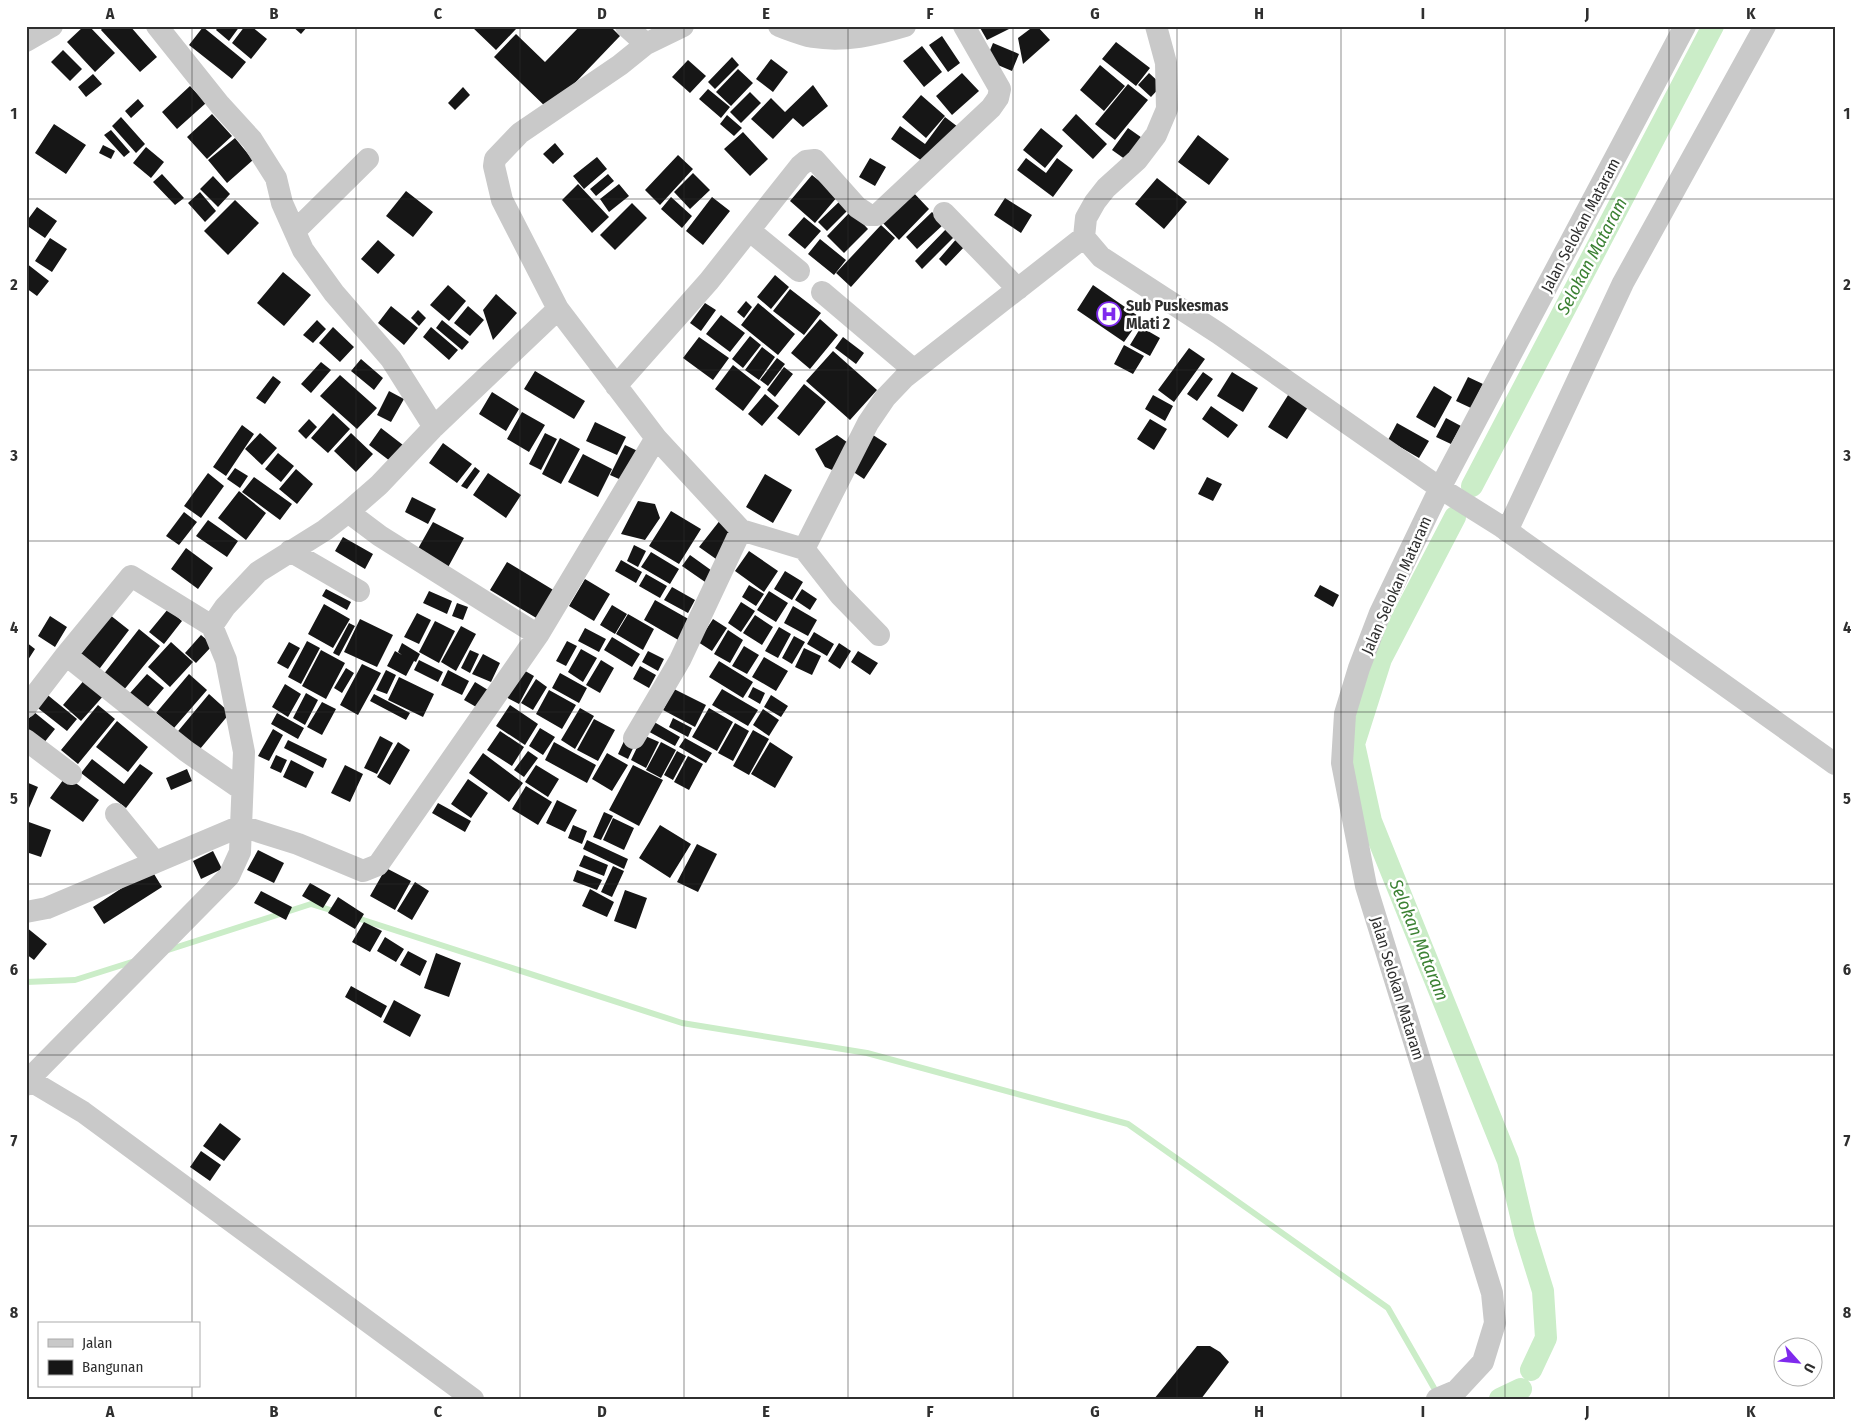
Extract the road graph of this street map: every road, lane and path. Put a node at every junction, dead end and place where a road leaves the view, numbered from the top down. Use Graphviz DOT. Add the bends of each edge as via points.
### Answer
graph roads {
  1 [pos="52,26"];
  2 [pos="157,26"];
  3 [pos="626,26"];
  4 [pos="682,26"];
  5 [pos="779,26"];
  6 [pos="905,26"];
  7 [pos="964,26"];
  8 [pos="1156,26"];
  9 [pos="1685,26"];
  10 [pos="1765,26"];
  11 [pos="26,41"];
  12 [pos="646,44"];
  13 [pos="368,159"];
  14 [pos="944,214"];
  15 [pos="295,231"];
  16 [pos="750,231"];
  17 [pos="1084,237"];
  18 [pos="799,271"];
  19 [pos="1018,289"];
  20 [pos="822,292"];
  21 [pos="558,309"];
  22 [pos="914,370"];
  23 [pos="616,386"];
  24 [pos="434,427"];
  25 [pos="656,438"];
  26 [pos="1449,493"];
  27 [pos="348,512"];
  28 [pos="1505,529"];
  29 [pos="741,530"];
  30 [pos="804,549"];
  31 [pos="290,551"];
  32 [pos="359,591"];
  33 [pos="212,626"];
  34 [pos="538,635"];
  35 [pos="879,635"];
  36 [pos="66,655"];
  37 [pos="26,707"];
  38 [pos="634,738"];
  39 [pos="26,740"];
  40 [pos="1835,764"];
  41 [pos="71,774"];
  42 [pos="241,789"];
  43 [pos="116,814"];
  44 [pos="241,826"];
  45 [pos="156,862"];
  46 [pos="26,912"];
  47 [pos="27,1081"];
  48 [pos="473,1399"];
  49 [pos="1437,1399"];
  1 -- 11 [label="street"];
  2 -- 15 [label="street" via="257,147 276,178 282,203"];
  3 -- 12 [label="street"];
  4 -- 12 [label="street"];
  5 -- 6 [label="street" via="811,36 837,39 868,36"];
  7 -- 16 [label="street" via="1000,89 991,108 877,215 869,215 857,207 815,160 810,160 800,166"];
  8 -- 17 [label="street" via="1166,63 1167,109 1156,135 1137,160 1095,202 1086,218"];
  9 -- 26 [label="street, Jalan Selokan Mataram"];
  10 -- 28 [label="street" via="1623,283"];
  12 -- 21 [label="street" via="520,133 495,158 502,200"];
  13 -- 15 [label="street"];
  14 -- 19 [label="street"];
  15 -- 24 [label="street" via="303,250 322,278 391,359"];
  16 -- 18 [label="street"];
  16 -- 23 [label="street"];
  17 -- 19 [label="street"];
  17 -- 26 [label="street" via="1101,257 1218,333"];
  19 -- 22 [label="street"];
  20 -- 22 [label="street"];
  21 -- 23 [label="street"];
  21 -- 24 [label="street"];
  22 -- 30 [label="street" via="885,398 868,423"];
  23 -- 25 [label="street"];
  24 -- 27 [label="street" via="379,485"];
  25 -- 29 [label="street"];
  25 -- 34 [label="street"];
  26 -- 28 [label="street"];
  26 -- 49 [label="street, Jalan Selokan Mataram" via="1380,613 1345,714 1342,763 1366,886 1492,1293 1495,1323 1483,1362 1456,1391"];
  27 -- 31 [label="street"];
  27 -- 34 [label="street" via="403,551"];
  28 -- 40 [label="street"];
  29 -- 30 [label="street"];
  29 -- 38 [label="street" via="680,660"];
  30 -- 35 [label="street" via="840,595"];
  31 -- 32 [label="street"];
  31 -- 33 [label="street" via="258,572"];
  33 -- 36 [label="street" via="131,576"];
  33 -- 42 [label="street" via="226,660 244,752"];
  34 -- 44 [label="street" via="384,858 373,869 362,871 298,844"];
  36 -- 37 [label="street"];
  36 -- 42 [label="street" via="186,751"];
  39 -- 41 [label="street"];
  42 -- 44 [label="street"];
  43 -- 45 [label="street"];
  44 -- 45 [label="street"];
  44 -- 47 [label="street" via="240,852 229,876"];
  45 -- 46 [label="street" via="47,908"];
  47 -- 48 [label="street" via="82,1112"];
}
